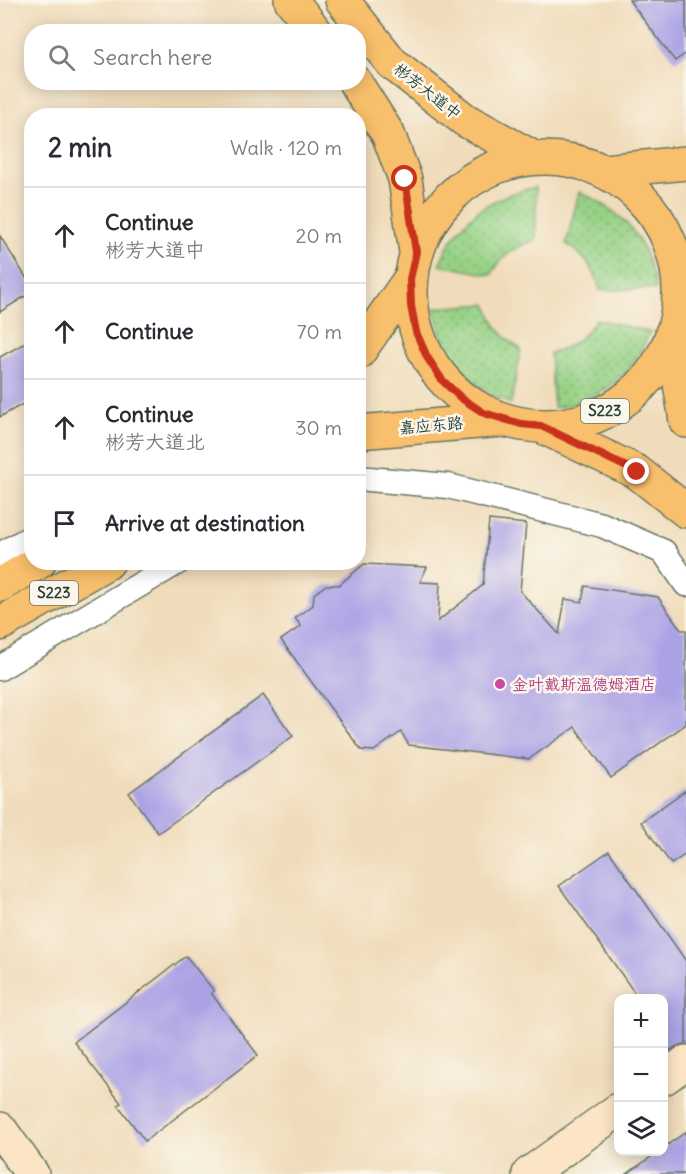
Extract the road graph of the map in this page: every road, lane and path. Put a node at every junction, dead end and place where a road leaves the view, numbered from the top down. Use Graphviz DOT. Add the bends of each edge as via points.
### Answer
graph roads {
  1 [pos="291,0"];
  2 [pos="342,0"];
  3 [pos="310,24"];
  4 [pos="361,24"];
  5 [pos="366,30"];
  6 [pos="361,90"];
  7 [pos="534,158"];
  8 [pos="686,163"];
  9 [pos="604,171"];
  10 [pos="413,265"];
  11 [pos="679,314"];
  12 [pos="366,340"];
  13 [pos="503,420"];
  14 [pos="686,421"];
  15 [pos="541,426"];
  16 [pos="366,431"];
  17 [pos="366,479"];
  18 [pos="686,511"];
  19 [pos="24,546"];
  20 [pos="24,565"];
  21 [pos="3,570"];
  22 [pos="94,570"];
  23 [pos="165,570"];
  24 [pos="686,584"];
  25 [pos="0,624"];
  26 [pos="0,668"];
  27 [pos="686,1062"];
  28 [pos="668,1075"];
  29 [pos="614,1113"];
  30 [pos="0,1129"];
  31 [pos="32,1174"];
  32 [pos="529,1174"];
  1 -- 3 [label="main road"];
  2 -- 4 [label="main road, 彬芳大道中"];
  5 -- 7 [label="main road, 彬芳大道中" via="392,63 465,120"];
  6 -- 10 [label="main road" via="388,134 405,179"];
  7 -- 9 [label="main road" via="582,162"];
  7 -- 10 [label="main road" via="485,171 462,186 427,227"];
  8 -- 9 [label="main road"];
  9 -- 11 [label="main road" via="642,199 668,238 676,261"];
  10 -- 12 [label="main road"];
  10 -- 13 [label="main road" via="411,306 416,332 427,357 442,380 461,398"];
  11 -- 14 [label="main road"];
  11 -- 15 [label="main road, S223" via="663,356 632,394 589,418"];
  13 -- 15 [label="main road, S223"];
  13 -- 16 [label="main road, 嘉应东路 / S223"];
  15 -- 18 [label="main road" via="637,472"];
  17 -- 24 [label="street" via="448,486 602,525 664,552"];
  19 -- 21 [label="street"];
  20 -- 21 [label="main road, S223"];
  22 -- 25 [label="main road, S223"];
  23 -- 26 [label="street"];
  27 -- 28 [label="street"];
  29 -- 32 [label="street"];
  30 -- 31 [label="street"];
}
